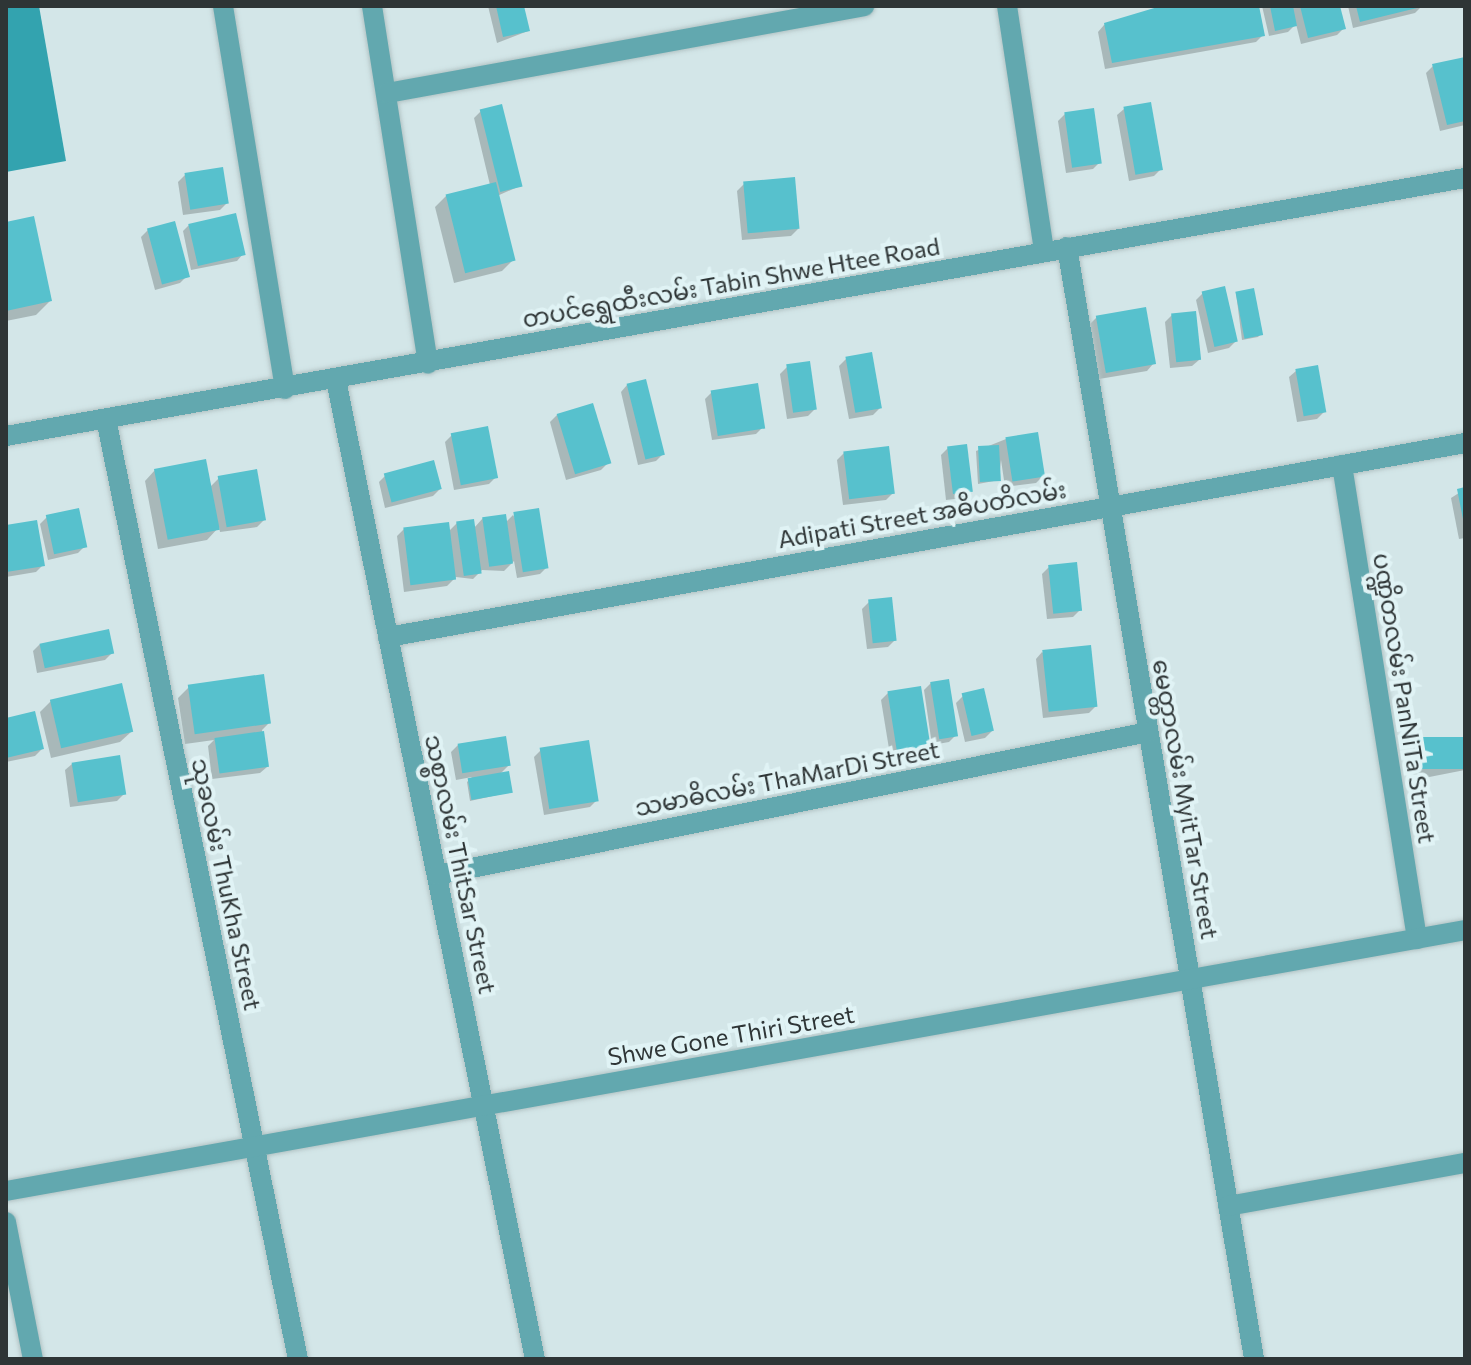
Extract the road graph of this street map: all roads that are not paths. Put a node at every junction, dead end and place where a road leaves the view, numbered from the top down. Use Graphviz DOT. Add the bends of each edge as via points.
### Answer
graph roads {
  1 [pos="223,6"];
  2 [pos="372,6"];
  3 [pos="864,6"];
  4 [pos="1007,6"];
  5 [pos="387,93"];
  6 [pos="1465,178"];
  7 [pos="1067,247"];
  8 [pos="1044,250"];
  9 [pos="428,364"];
  10 [pos="336,380"];
  11 [pos="285,389"];
  12 [pos="106,419"];
  13 [pos="6,436"];
  14 [pos="1465,443"];
  15 [pos="1342,465"];
  16 [pos="1110,507"];
  17 [pos="388,637"];
  18 [pos="1148,732"];
  19 [pos="437,875"];
  20 [pos="1465,930"];
  21 [pos="1417,939"];
  22 [pos="1190,979"];
  23 [pos="483,1106"];
  24 [pos="254,1146"];
  25 [pos="1465,1163"];
  26 [pos="6,1191"];
  27 [pos="1228,1206"];
  28 [pos="6,1222"];
  29 [pos="33,1359"];
  30 [pos="298,1359"];
  31 [pos="535,1359"];
  32 [pos="1254,1359"];
  1 -- 11 [label="street"];
  2 -- 5 [label="street"];
  3 -- 5 [label="street"];
  4 -- 8 [label="street"];
  5 -- 9 [label="street"];
  6 -- 7 [label="street, တပင်ရွှေထီးလမ်း Tabin Shwe Htee Road"];
  7 -- 8 [label="street, တပင်ရွှေထီးလမ်း Tabin Shwe Htee Road"];
  7 -- 16 [label="street, မေတ္တာလမ်း MyitTar Street"];
  8 -- 9 [label="street, တပင်ရွှေထီးလမ်း Tabin Shwe Htee Road"];
  9 -- 10 [label="street, တပင်ရွှေထီးလမ်း Tabin Shwe Htee Road"];
  10 -- 11 [label="street, တပင်ရွှေထီးလမ်း Tabin Shwe Htee Road"];
  10 -- 17 [label="street, သစ္စာလမ်း ThitSar Street"];
  11 -- 12 [label="street, တပင်ရွှေထီးလမ်း Tabin Shwe Htee Road"];
  12 -- 13 [label="street, တပင်ရွှေထီးလမ်း Tabin Shwe Htee Road"];
  12 -- 24 [label="street, သုခလမ်း ThuKha Street"];
  14 -- 15 [label="street, Adipati Street အဓိပတိလမ်း"];
  15 -- 16 [label="street, Adipati Street အဓိပတိလမ်း"];
  15 -- 21 [label="street, ပဏ္ဍိတလမ်း PanNiTa Street"];
  16 -- 17 [label="street, Adipati Street အဓိပတိလမ်း"];
  16 -- 18 [label="street, မေတ္တာလမ်း MyitTar Street"];
  17 -- 19 [label="street, သစ္စာလမ်း ThitSar Street"];
  18 -- 19 [label="street, သမာဓိလမ်း ThaMarDi Street"];
  18 -- 22 [label="street, မေတ္တာလမ်း MyitTar Street"];
  19 -- 23 [label="street, သစ္စာလမ်း ThitSar Street"];
  20 -- 21 [label="street, Shwe Gone Thiri Street"];
  21 -- 22 [label="street, Shwe Gone Thiri Street"];
  22 -- 23 [label="street, Shwe Gone Thiri Street"];
  22 -- 27 [label="street, မေတ္တာလမ်း MyitTar Street"];
  23 -- 24 [label="street, Shwe Gone Thiri Street"];
  23 -- 31 [label="street, သစ္စာလမ်း ThitSar Street"];
  24 -- 26 [label="street, Shwe Gone Thiri Street"];
  24 -- 30 [label="street, သုခလမ်း ThuKha Street"];
  25 -- 27 [label="street"];
  27 -- 32 [label="street, မေတ္တာလမ်း MyitTar Street"];
  28 -- 29 [label="street"];
}
